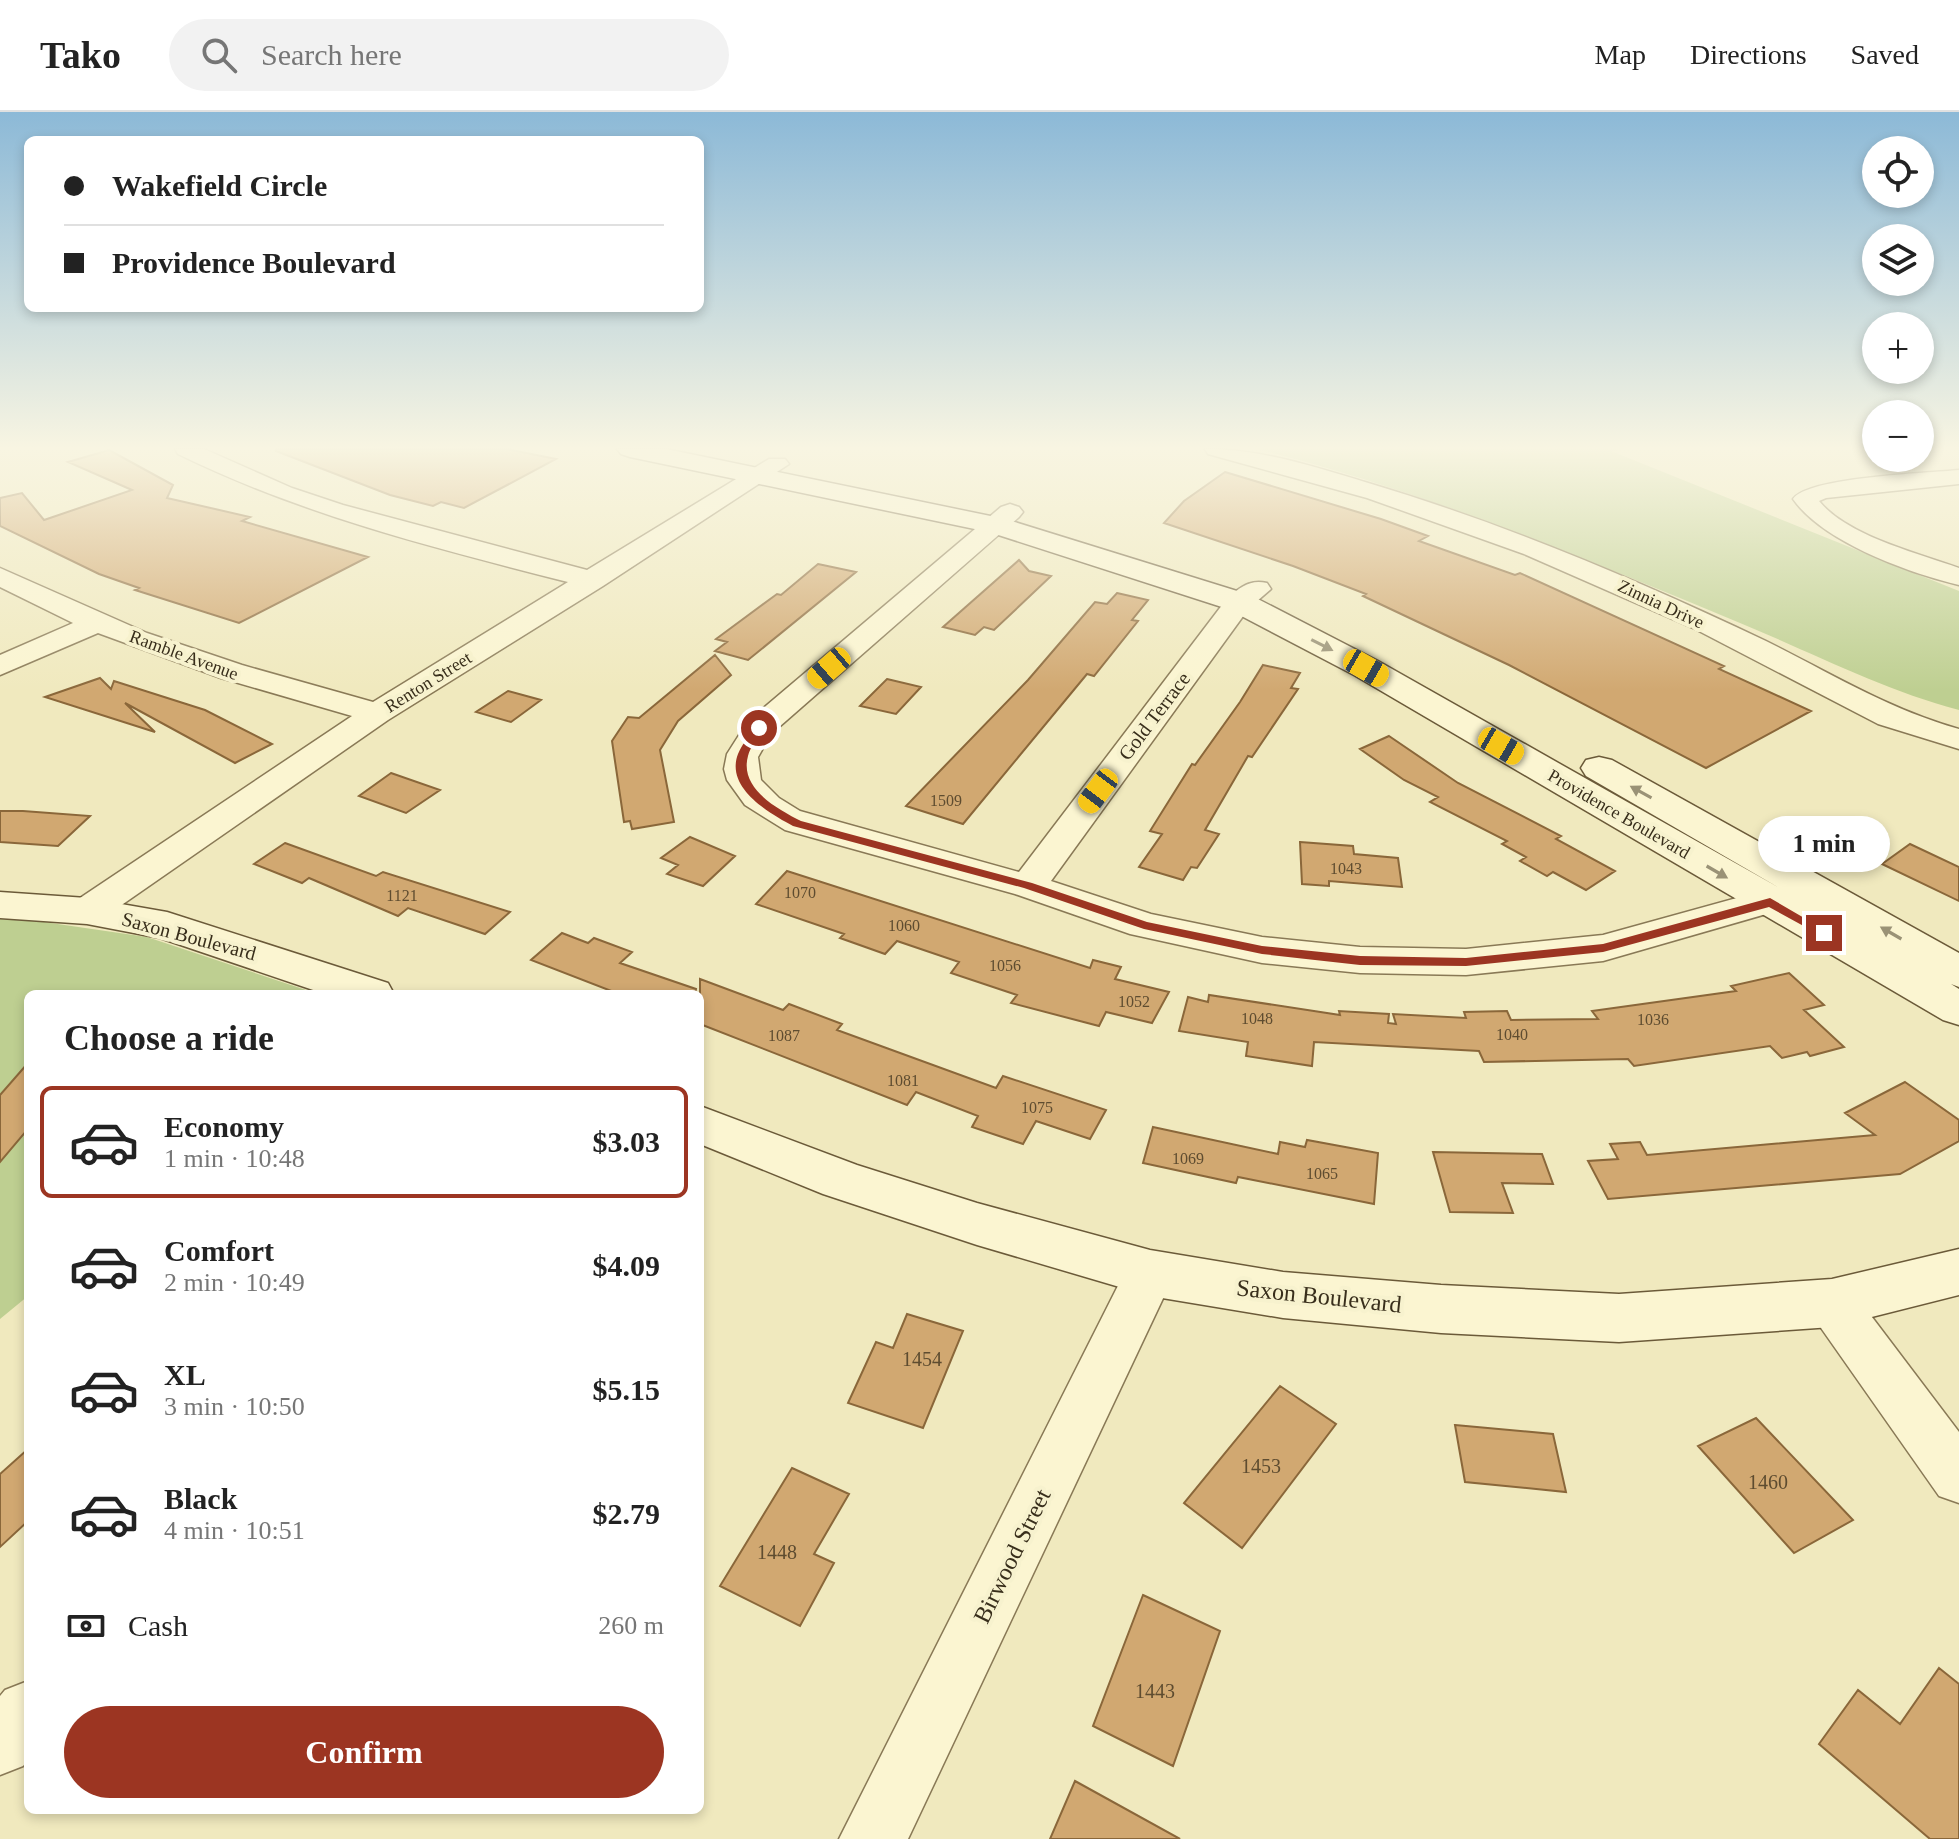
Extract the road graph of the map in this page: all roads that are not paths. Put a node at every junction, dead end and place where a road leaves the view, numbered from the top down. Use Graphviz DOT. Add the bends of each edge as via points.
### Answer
graph roads {
  1 [pos="404,530"];
  2 [pos="673,530"];
  3 [pos="990,530"];
  4 [pos="1036,530"];
  5 [pos="1477,530"];
  6 [pos="1838,530"];
  7 [pos="0,576"];
  8 [pos="1959,577"];
  9 [pos="593,580"];
  10 [pos="1248,596"];
  11 [pos="97,623"];
  12 [pos="0,666"];
  13 [pos="377,713"];
  14 [pos="1959,739"];
  15 [pos="1028,886"];
  16 [pos="1814,888"];
  17 [pos="1770,902"];
  18 [pos="0,905"];
  19 [pos="87,911"];
  20 [pos="1959,972"];
  21 [pos="360,990"];
  22 [pos="1959,1009"];
  23 [pos="704,1126"];
  24 [pos="1959,1272"];
  25 [pos="1150,1273"];
  26 [pos="1832,1303"];
  27 [pos="1959,1477"];
  28 [pos="24,1717"];
  29 [pos="0,1743"];
  30 [pos="873,1839"];
  1 -- 9 [label="street"];
  2 -- 9 [label="street, Renton Street"];
  3 -- 15 [label="street" via="759,728 742,757 743,780 766,807 797,823"];
  4 -- 10 [label="main road, Providence Boulevard"];
  5 -- 14 [label="street, Zinnia Drive" via="1634,590 1907,725"];
  6 -- 8 [label="street"];
  7 -- 11 [label="street, Ramble Avenue"];
  9 -- 13 [label="street, Renton Street"];
  10 -- 15 [label="street, Gold Terrace"];
  16 -- 10 [label="main road, Providence Boulevard, one-way" via="1388,650"];
  10 -- 17 [label="main road, Providence Boulevard, one-way"];
  11 -- 12 [label="street"];
  11 -- 13 [label="street, Ramble Avenue" via="255,680"];
  13 -- 19 [label="street, Renton Street"];
  15 -- 17 [label="street" via="1144,925 1262,950 1360,960 1466,962 1603,948"];
  16 -- 17 [label="street"];
  20 -- 16 [label="main road, Providence Boulevard, one-way"];
  17 -- 22 [label="main road, Providence Boulevard"];
  18 -- 19 [label="main road, Saxon Boulevard"];
  19 -- 21 [label="main road, Saxon Boulevard" via="167,926"];
  23 -- 25 [label="main road, Saxon Boulevard" via="841,1180"];
  24 -- 26 [label="main road, Saxon Boulevard"];
  25 -- 26 [label="main road, Saxon Boulevard" via="1283,1295 1619,1318"];
  25 -- 30 [label="street, Birwood Street"];
  26 -- 27 [label="street"];
  28 -- 29 [label="street"];
}
